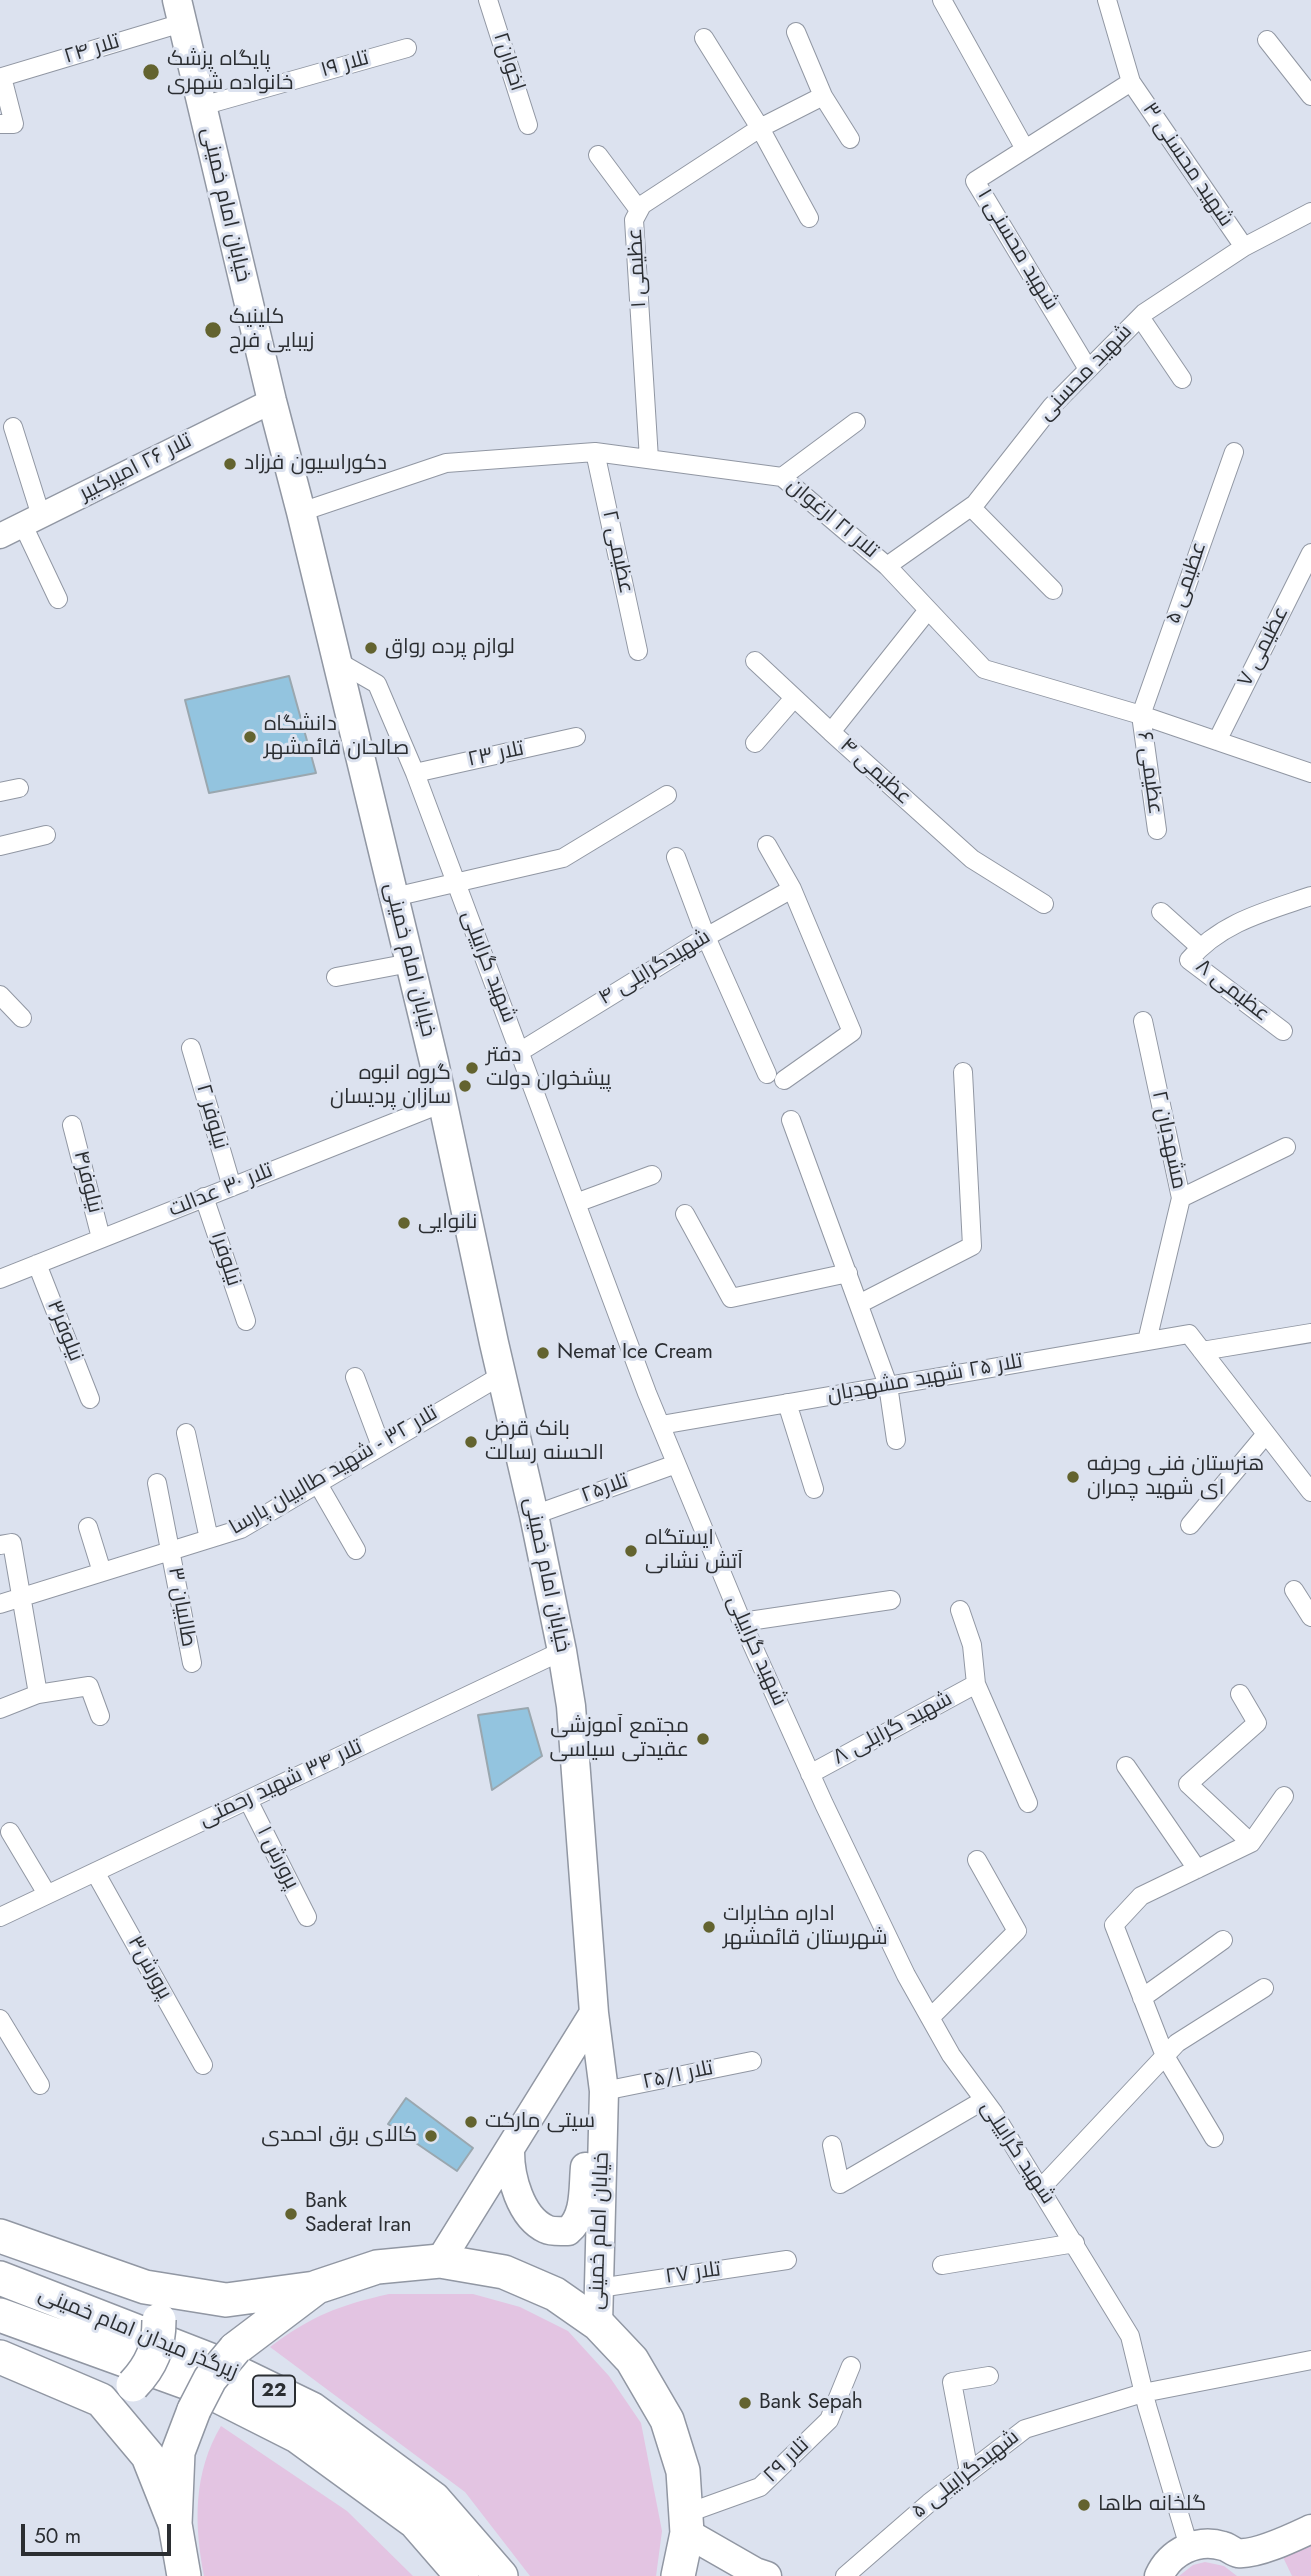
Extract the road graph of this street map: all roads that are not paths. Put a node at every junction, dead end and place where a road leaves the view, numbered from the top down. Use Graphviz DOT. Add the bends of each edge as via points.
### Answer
graph roads {
  1 [pos="488,0"];
  2 [pos="942,0"];
  3 [pos="1107,0"];
  4 [pos="179,11"];
  5 [pos="796,32"];
  6 [pos="704,38"];
  7 [pos="1267,40"];
  8 [pos="407,48"];
  9 [pos="2,77"];
  10 [pos="1131,82"];
  11 [pos="823,96"];
  12 [pos="1311,96"];
  13 [pos="202,106"];
  14 [pos="0,124"];
  15 [pos="528,125"];
  16 [pos="760,128"];
  17 [pos="850,139"];
  18 [pos="1025,149"];
  19 [pos="598,155"];
  20 [pos="639,210"];
  21 [pos="1311,212"];
  22 [pos="809,218"];
  23 [pos="1244,247"];
  24 [pos="1140,317"];
  25 [pos="1088,369"];
  26 [pos="1182,379"];
  27 [pos="272,401"];
  28 [pos="856,422"];
  29 [pos="13,427"];
  30 [pos="595,452"];
  31 [pos="1234,452"];
  32 [pos="649,459"];
  33 [pos="782,477"];
  34 [pos="971,507"];
  35 [pos="301,512"];
  36 [pos="32,520"];
  37 [pos="0,536"];
  38 [pos="1311,553"];
  39 [pos="887,566"];
  40 [pos="1053,590"];
  41 [pos="58,599"];
  42 [pos="928,610"];
  43 [pos="639,651"];
  44 [pos="755,661"];
  45 [pos="337,662"];
  46 [pos="794,698"];
  47 [pos="1141,715"];
  48 [pos="831,732"];
  49 [pos="576,737"];
  50 [pos="1217,741"];
  51 [pos="755,743"];
  52 [pos="415,773"];
  53 [pos="1311,773"];
  54 [pos="19,788"];
  55 [pos="0,792"];
  56 [pos="667,795"];
  57 [pos="1157,830"];
  58 [pos="46,835"];
  59 [pos="767,845"];
  60 [pos="0,846"];
  61 [pos="676,857"];
  62 [pos="454,881"];
  63 [pos="792,890"];
  64 [pos="1311,896"];
  65 [pos="394,897"];
  66 [pos="1044,904"];
  67 [pos="1161,912"];
  68 [pos="706,937"];
  69 [pos="1188,959"];
  70 [pos="410,963"];
  71 [pos="336,977"];
  72 [pos="0,995"];
  73 [pos="22,1018"];
  74 [pos="1143,1021"];
  75 [pos="1283,1031"];
  76 [pos="191,1048"];
  77 [pos="521,1051"];
  78 [pos="963,1072"];
  79 [pos="443,1103"];
  80 [pos="791,1120"];
  81 [pos="72,1125"];
  82 [pos="1286,1147"];
  83 [pos="652,1175"];
  84 [pos="232,1186"];
  85 [pos="204,1197"];
  86 [pos="1181,1198"];
  87 [pos="576,1203"];
  88 [pos="685,1214"];
  89 [pos="101,1238"];
  90 [pos="37,1264"];
  91 [pos="848,1273"];
  92 [pos="0,1279"];
  93 [pos="859,1304"];
  94 [pos="246,1321"];
  95 [pos="1311,1333"];
  96 [pos="1147,1341"];
  97 [pos="1202,1351"];
  98 [pos="502,1375"];
  99 [pos="355,1377"];
  100 [pos="888,1385"];
  101 [pos="90,1399"];
  102 [pos="787,1403"];
  103 [pos="660,1424"];
  104 [pos="186,1433"];
  105 [pos="1266,1434"];
  106 [pos="896,1440"];
  107 [pos="381,1447"];
  108 [pos="676,1464"];
  109 [pos="157,1483"];
  110 [pos="318,1484"];
  111 [pos="814,1489"];
  112 [pos="1311,1492"];
  113 [pos="534,1514"];
  114 [pos="1190,1525"];
  115 [pos="88,1527"];
  116 [pos="209,1539"];
  117 [pos="0,1545"];
  118 [pos="356,1550"];
  119 [pos="171,1551"];
  120 [pos="102,1572"];
  121 [pos="1294,1590"];
  122 [pos="23,1597"];
  123 [pos="891,1600"];
  124 [pos="0,1604"];
  125 [pos="960,1610"];
  126 [pos="1311,1617"];
  127 [pos="742,1622"];
  128 [pos="562,1651"];
  129 [pos="191,1663"];
  130 [pos="976,1684"];
  131 [pos="1240,1693"];
  132 [pos="38,1694"];
  133 [pos="0,1709"];
  134 [pos="100,1716"];
  135 [pos="1126,1766"];
  136 [pos="810,1774"];
  137 [pos="1284,1796"];
  138 [pos="248,1800"];
  139 [pos="1028,1803"];
  140 [pos="10,1832"];
  141 [pos="1251,1843"];
  142 [pos="977,1860"];
  143 [pos="1197,1869"];
  144 [pos="95,1872"];
  145 [pos="47,1894"];
  146 [pos="0,1917"];
  147 [pos="307,1917"];
  148 [pos="1223,1940"];
  149 [pos="1264,1988"];
  150 [pos="1142,1998"];
  151 [pos="594,2013"];
  152 [pos="930,2018"];
  153 [pos="0,2019"];
  154 [pos="1165,2056"];
  155 [pos="752,2061"];
  156 [pos="203,2065"];
  157 [pos="40,2085"];
  158 [pos="604,2094"];
  159 [pos="984,2100"];
  160 [pos="1214,2138"];
  161 [pos="832,2145"];
  162 [pos="510,2152"];
  163 [pos="1041,2188"];
  164 [pos="0,2216"];
  165 [pos="0,2236"];
  166 [pos="1075,2243"];
  167 [pos="787,2260"];
  168 [pos="71,2261"];
  169 [pos="440,2261"];
  170 [pos="943,2265"];
  171 [pos="0,2278"];
  172 [pos="145,2287"];
  173 [pos="317,2287"];
  174 [pos="599,2288"];
  175 [pos="0,2315"];
  176 [pos="598,2324"];
  177 [pos="0,2357"];
  178 [pos="1311,2360"];
  179 [pos="850,2366"];
  180 [pos="989,2376"];
  181 [pos="1143,2393"];
  182 [pos="100,2400"];
  183 [pos="969,2472"];
  184 [pos="686,2523"];
  185 [pos="175,2524"];
  186 [pos="1311,2529"];
  187 [pos="1189,2547"];
  188 [pos="184,2576"];
  189 [pos="462,2576"];
  190 [pos="501,2576"];
  191 [pos="678,2576"];
  192 [pos="767,2576"];
  193 [pos="845,2576"];
  194 [pos="1159,2576"];
  1 -- 15 [label="street, اخوان۲"];
  2 -- 18 [label="street"];
  3 -- 10 [label="street, شهید محسنی ۳"];
  4 -- 9 [label="street, تلار ۲۴"];
  4 -- 13 [label="main road, خیابان امام خمینی"];
  5 -- 11 [label="street"];
  6 -- 16 [label="street"];
  7 -- 12 [label="street"];
  8 -- 13 [label="street, تلار ۱۹"];
  9 -- 14 [label="street" via="14,124"];
  10 -- 18 [label="street, شهید محسنی ۱"];
  10 -- 23 [label="street, شهید محسنی ۳"];
  11 -- 16 [label="street, عظیمی ۱"];
  11 -- 17 [label="street"];
  13 -- 27 [label="main road, خیابان امام خمینی"];
  16 -- 20 [label="street, عظیمی ۱"];
  16 -- 22 [label="street"];
  18 -- 25 [label="street, شهید محسنی ۱" via="975,181"];
  19 -- 20 [label="street"];
  20 -- 32 [label="street, عظیمی ۱" via="634,220"];
  21 -- 23 [label="street, شهید محسنی"];
  23 -- 24 [label="street, شهید محسنی"];
  24 -- 25 [label="street, شهید محسنی"];
  24 -- 26 [label="street"];
  25 -- 34 [label="street, شهید محسنی" via="1052,406"];
  27 -- 35 [label="main road, خیابان امام خمینی"];
  27 -- 36 [label="main road, تلار ۲۶ امیرکبیر"];
  28 -- 33 [label="street"];
  29 -- 36 [label="street"];
  30 -- 32 [label="street, تلار ۲۱ ارغوان"];
  30 -- 35 [label="street, تلار ۲۱ ارغوان" via="446,463"];
  30 -- 43 [label="street, عظیمی ۲"];
  31 -- 47 [label="street, عظیمی ۵"];
  32 -- 33 [label="street, تلار ۲۱ ارغوان"];
  33 -- 39 [label="street, تلار ۲۱ ارغوان"];
  34 -- 39 [label="street, شهید محسنی"];
  34 -- 40 [label="street"];
  35 -- 45 [label="main road, خیابان امام خمینی"];
  36 -- 37 [label="main road, تلار ۲۶ امیرکبیر"];
  36 -- 41 [label="street"];
  38 -- 50 [label="street, عظیمی ۷"];
  39 -- 42 [label="street, تلار ۲۱ ارغوان"];
  42 -- 47 [label="street, تلار ۲۱ ارغوان" via="984,669"];
  42 -- 48 [label="street, عظیمی ۴"];
  44 -- 46 [label="street"];
  45 -- 52 [label="street, شهید گراییلی" via="377,684"];
  45 -- 65 [label="main road, خیابان امام خمینی"];
  46 -- 48 [label="street"];
  46 -- 51 [label="street"];
  47 -- 50 [label="street, تلار ۲۱ ارغوان"];
  47 -- 57 [label="street, عظیمی ۶"];
  48 -- 66 [label="street, عظیمی ۴" via="972,859"];
  49 -- 52 [label="street, تلار ۲۳"];
  50 -- 53 [label="street, تلار ۲۱ ارغوان"];
  52 -- 62 [label="street, شهید گراییلی"];
  54 -- 55 [label="street"];
  56 -- 62 [label="street" via="563,858"];
  58 -- 60 [label="street"];
  59 -- 63 [label="street"];
  61 -- 68 [label="street"];
  62 -- 65 [label="street"];
  62 -- 77 [label="street, شهید گراییلی"];
  63 -- 68 [label="street, شهیدگرایلی ۴"];
  63 -- 68 [label="street" via="852,1032 776,1077"];
  64 -- 69 [label="street, عظیمی ۸" via="1240,920"];
  65 -- 70 [label="main road, خیابان امام خمینی"];
  67 -- 69 [label="street"];
  68 -- 77 [label="street, شهیدگرایلی ۴"];
  69 -- 75 [label="street, عظیمی ۸"];
  70 -- 71 [label="street"];
  70 -- 79 [label="main road, خیابان امام خمینی"];
  72 -- 73 [label="street"];
  74 -- 86 [label="street, مشهدبان ۲"];
  76 -- 84 [label="street, نیلوفر ۲"];
  77 -- 87 [label="street, شهید گراییلی"];
  78 -- 93 [label="street" via="972,1245"];
  79 -- 84 [label="street, تلار ۳۰ عدالت"];
  79 -- 98 [label="main road, خیابان امام خمینی"];
  80 -- 91 [label="street"];
  81 -- 89 [label="street, نیلوفر۴"];
  82 -- 86 [label="street"];
  83 -- 87 [label="street"];
  84 -- 85 [label="street, تلار ۳۰ عدالت"];
  85 -- 89 [label="street, تلار ۳۰ عدالت"];
  85 -- 94 [label="street, نیلوفر۱"];
  86 -- 96 [label="street, مشهدبان ۲"];
  87 -- 103 [label="street, شهید گراییلی"];
  88 -- 91 [label="street" via="731,1298"];
  89 -- 90 [label="street, تلار ۳۰ عدالت"];
  90 -- 92 [label="street, تلار ۳۰ عدالت"];
  90 -- 101 [label="street, نیلوفر۳"];
  91 -- 93 [label="street"];
  93 -- 100 [label="street"];
  95 -- 97 [label="street"];
  96 -- 97 [label="street, تلار ۲۵ شهید مشهدبان" via="1189,1334"];
  96 -- 100 [label="street, تلار ۲۵ شهید مشهدبان"];
  97 -- 105 [label="street"];
  98 -- 107 [label="street, تلار ۳۲ - شهید طالبیان پارسا"];
  98 -- 113 [label="main road, خیابان امام خمینی"];
  99 -- 107 [label="street"];
  100 -- 102 [label="street, تلار ۲۵ شهید مشهدبان"];
  100 -- 106 [label="street"];
  102 -- 103 [label="street, تلار ۲۵ شهید مشهدبان"];
  102 -- 111 [label="street"];
  103 -- 108 [label="street, شهید گراییلی"];
  104 -- 116 [label="street"];
  105 -- 112 [label="street"];
  105 -- 114 [label="street"];
  107 -- 110 [label="street, تلار ۳۲ - شهید طالبیان پارسا"];
  108 -- 113 [label="street, تلار۲۵"];
  108 -- 127 [label="street, شهید گراییلی"];
  109 -- 119 [label="street, طالبیان ۳"];
  110 -- 116 [label="street, تلار ۳۲ - شهید طالبیان پارسا" via="241,1529"];
  110 -- 118 [label="street"];
  113 -- 128 [label="main road, خیابان امام خمینی"];
  115 -- 120 [label="street"];
  116 -- 119 [label="street, تلار ۳۲ - شهید طالبیان پارسا"];
  117 -- 122 [label="street" via="12,1544"];
  119 -- 120 [label="street, تلار ۳۲ - شهید طالبیان پارسا"];
  119 -- 129 [label="street, طالبیان ۳"];
  120 -- 122 [label="street, تلار ۳۲ - شهید طالبیان پارسا"];
  121 -- 126 [label="street"];
  122 -- 124 [label="street, تلار ۳۲ - شهید طالبیان پارسا"];
  122 -- 132 [label="street"];
  123 -- 127 [label="street"];
  125 -- 130 [label="street" via="972,1645"];
  127 -- 136 [label="street, شهید گراییلی"];
  128 -- 138 [label="street, تلار ۳۴ شهید رحمتی"];
  128 -- 151 [label="main road, خیابان امام خمینی" via="571,1706"];
  130 -- 136 [label="street, شهید گرایلی ۸"];
  130 -- 139 [label="street"];
  131 -- 141 [label="street" via="1257,1723 1188,1784"];
  132 -- 133 [label="street"];
  132 -- 134 [label="street" via="89,1686"];
  135 -- 143 [label="street"];
  136 -- 152 [label="street, شهید گراییلی"];
  137 -- 141 [label="street"];
  138 -- 144 [label="street, تلار ۳۴ شهید رحمتی"];
  138 -- 147 [label="street, پرورش ۱"];
  140 -- 145 [label="street"];
  141 -- 143 [label="street"];
  142 -- 152 [label="street" via="1017,1931"];
  143 -- 150 [label="street" via="1141,1896 1114,1925"];
  144 -- 145 [label="street, تلار ۳۴ شهید رحمتی"];
  144 -- 156 [label="street, پرورش۳"];
  145 -- 146 [label="street, تلار ۳۴ شهید رحمتی"];
  148 -- 150 [label="street"];
  149 -- 154 [label="street" via="1177,2043"];
  150 -- 154 [label="street"];
  151 -- 158 [label="main road, خیابان امام خمینی"];
  151 -- 162 [label="main road"];
  152 -- 159 [label="street, شهید گراییلی"];
  153 -- 157 [label="street"];
  154 -- 160 [label="street"];
  154 -- 163 [label="street"];
  155 -- 158 [label="street, تلار ۲۵/۱"];
  158 -- 162 [label="main road" via="588,2130 579,2218 568,2231 544,2228 533,2218 510,2173"];
  158 -- 174 [label="main road, خیابان امام خمینی"];
  159 -- 161 [label="street" via="840,2185"];
  159 -- 163 [label="street, شهید گراییلی"];
  162 -- 169 [label="main road"];
  163 -- 166 [label="street, شهید گراییلی"];
  164 -- 168 [label="highway" via="40,2231"];
  165 -- 168 [label="highway"];
  166 -- 170 [label="street"];
  166 -- 181 [label="street, شهید گراییلی" via="1130,2336"];
  167 -- 174 [label="street, تلار ۲۷"];
  168 -- 172 [label="highway"];
  169 -- 173 [label="highway" via="377,2267"];
  169 -- 176 [label="highway" via="504,2272 555,2294"];
  171 -- 190 [label="highway, زیرگذر میدان امام خمینی / 22" via="213,2361 312,2409 435,2500"];
  172 -- 173 [label="highway" via="226,2300"];
  172 -- 182 [label="highway, bridge" via="159,2320 155,2356 133,2385"];
  173 -- 185 [label="highway, bridge" via="235,2349 211,2379 178,2452"];
  174 -- 176 [label="main road, خیابان امام خمینی"];
  175 -- 189 [label="highway, زیرگذر میدان امام خمینی / 22" via="202,2388 297,2436 415,2522"];
  176 -- 184 [label="highway" via="632,2360 667,2420 683,2471"];
  177 -- 182 [label="highway"];
  178 -- 181 [label="street, شهیدگراییلی ۵"];
  179 -- 184 [label="street, تلار ۲۹" via="829,2420 760,2487"];
  180 -- 183 [label="street" via="951,2382"];
  181 -- 183 [label="street, شهیدگراییلی ۵" via="1025,2429"];
  181 -- 187 [label="street, شهید گراییلی"];
  182 -- 185 [label="highway" via="148,2456"];
  183 -- 193 [label="street, شهیدگراییلی ۵"];
  184 -- 191 [label="highway"];
  184 -- 192 [label="main road"];
  185 -- 188 [label="highway"];
  186 -- 187 [label="main road" via="1279,2545 1238,2553 1223,2546"];
  187 -- 194 [label="main road" via="1174,2556"];
}
